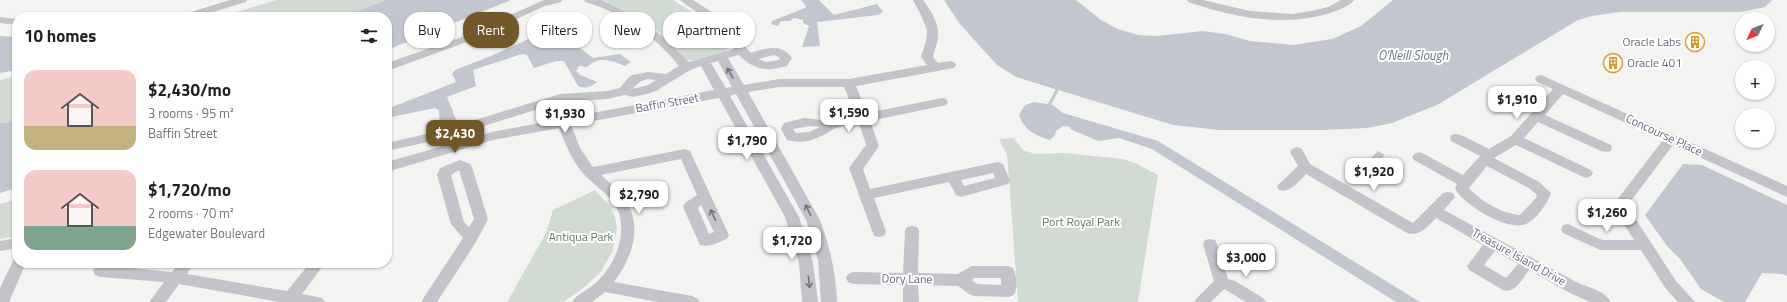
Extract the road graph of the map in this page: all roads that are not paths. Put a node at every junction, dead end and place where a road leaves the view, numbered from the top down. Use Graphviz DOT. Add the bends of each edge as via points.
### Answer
graph roads {
  1 [pos="242,0"];
  2 [pos="557,0"];
  3 [pos="589,0"];
  4 [pos="685,0"];
  5 [pos="918,0"];
  6 [pos="1192,0"];
  7 [pos="1349,0"];
  8 [pos="202,12"];
  9 [pos="0,20"];
  10 [pos="12,21"];
  11 [pos="721,56"];
  12 [pos="704,61"];
  13 [pos="392,65"];
  14 [pos="950,65"];
  15 [pos="686,67"];
  16 [pos="934,68"];
  17 [pos="1541,79"];
  18 [pos="849,83"];
  19 [pos="1561,88"];
  20 [pos="739,90"];
  21 [pos="722,92"];
  22 [pos="942,102"];
  23 [pos="1537,116"];
  24 [pos="864,118"];
  25 [pos="564,122"];
  26 [pos="831,125"];
  27 [pos="1456,138"];
  28 [pos="1516,139"];
  29 [pos="1671,139"];
  30 [pos="392,146"];
  31 [pos="1606,148"];
  32 [pos="1297,152"];
  33 [pos="1418,156"];
  34 [pos="1488,158"];
  35 [pos="392,166"];
  36 [pos="1305,167"];
  37 [pos="590,172"];
  38 [pos="1586,173"];
  39 [pos="952,176"];
  40 [pos="1465,182"];
  41 [pos="1284,187"];
  42 [pos="1787,192"];
  43 [pos="866,195"];
  44 [pos="1448,197"];
  45 [pos="1435,211"];
  46 [pos="1568,229"];
  47 [pos="912,231"];
  48 [pos="879,232"];
  49 [pos="722,235"];
  50 [pos="471,238"];
  51 [pos="1493,243"];
  52 [pos="12,244"];
  53 [pos="1210,244"];
  54 [pos="0,246"];
  55 [pos="1645,246"];
  56 [pos="1528,262"];
  57 [pos="17,268"];
  58 [pos="183,268"];
  59 [pos="314,268"];
  60 [pos="100,271"];
  61 [pos="176,278"];
  62 [pos="853,278"];
  63 [pos="910,278"];
  64 [pos="961,280"];
  65 [pos="1222,283"];
  66 [pos="602,286"];
  67 [pos="288,300"];
  68 [pos="2,302"];
  69 [pos="157,302"];
  70 [pos="317,302"];
  71 [pos="429,302"];
  72 [pos="580,302"];
  73 [pos="692,302"];
  74 [pos="810,302"];
  75 [pos="829,302"];
  76 [pos="911,302"];
  77 [pos="1202,302"];
  78 [pos="1258,302"];
  79 [pos="1603,302"];
  80 [pos="1687,302"];
  1 -- 8 [label="street"];
  2 -- 13 [label="street" via="541,4 463,40"];
  3 -- 15 [label="street" via="599,2 660,38"];
  4 -- 11 [label="street" via="717,22 745,54"];
  5 -- 16 [label="street" via="927,13 933,29 927,57"];
  6 -- 7 [label="street" via="1235,12 1280,17 1315,13 1335,8"];
  9 -- 10 [label="street"];
  11 -- 12 [label="street"];
  20 -- 11 [label="street, one-way"];
  12 -- 15 [label="street"];
  12 -- 21 [label="street"];
  14 -- 16 [label="street, Baffin Street"];
  15 -- 30 [label="street" via="652,88 633,93 625,91 607,95 560,98 440,135"];
  16 -- 18 [label="street, Baffin Street"];
  17 -- 19 [label="street, Concourse Place"];
  18 -- 20 [label="street, Baffin Street" via="779,83"];
  18 -- 24 [label="street"];
  19 -- 23 [label="street"];
  19 -- 29 [label="street, Concourse Place"];
  20 -- 21 [label="street, Baffin Street"];
  75 -- 20 [label="street, one-way" via="827,265 813,220"];
  21 -- 25 [label="street, Baffin Street"];
  21 -- 74 [label="street, one-way" via="797,228 806,263"];
  22 -- 24 [label="street"];
  23 -- 28 [label="street"];
  23 -- 31 [label="street"];
  24 -- 26 [label="street"];
  24 -- 43 [label="street" via="873,146 856,168"];
  25 -- 35 [label="street, Baffin Street" via="492,136"];
  25 -- 37 [label="street" via="571,144"];
  27 -- 34 [label="street"];
  28 -- 34 [label="street"];
  28 -- 38 [label="street"];
  29 -- 42 [label="street, Concourse Place"];
  29 -- 55 [label="street" via="1624,200 1624,213"];
  32 -- 36 [label="street"];
  33 -- 40 [label="street"];
  34 -- 40 [label="street"];
  34 -- 40 [label="street" via="1544,193 1542,200 1526,219 1520,222 1511,220 1470,198 1462,189"];
  36 -- 41 [label="street"];
  36 -- 45 [label="street" via="1412,229 1418,228"];
  37 -- 49 [label="street" via="685,154"];
  37 -- 66 [label="street" via="618,199 628,224 626,245 620,260"];
  39 -- 43 [label="street"];
  43 -- 48 [label="street"];
  44 -- 45 [label="street"];
  45 -- 51 [label="street, Treasure Island Drive"];
  46 -- 55 [label="street" via="1600,245"];
  47 -- 63 [label="street"];
  50 -- 71 [label="street"];
  51 -- 56 [label="street, Treasure Island Drive"];
  51 -- 56 [label="street" via="1474,266 1508,286"];
  52 -- 54 [label="street"];
  53 -- 65 [label="street"];
  55 -- 80 [label="street" via="1671,285"];
  56 -- 79 [label="street, Treasure Island Drive"];
  57 -- 68 [label="street"];
  58 -- 61 [label="street"];
  59 -- 67 [label="street"];
  60 -- 61 [label="street"];
  61 -- 67 [label="street"];
  61 -- 69 [label="street"];
  62 -- 63 [label="street, Dory Lane"];
  63 -- 64 [label="street, Dory Lane"];
  63 -- 76 [label="street"];
  65 -- 77 [label="street"];
  65 -- 78 [label="street"];
  66 -- 72 [label="street"];
  66 -- 73 [label="street"];
  67 -- 70 [label="street"];
}
